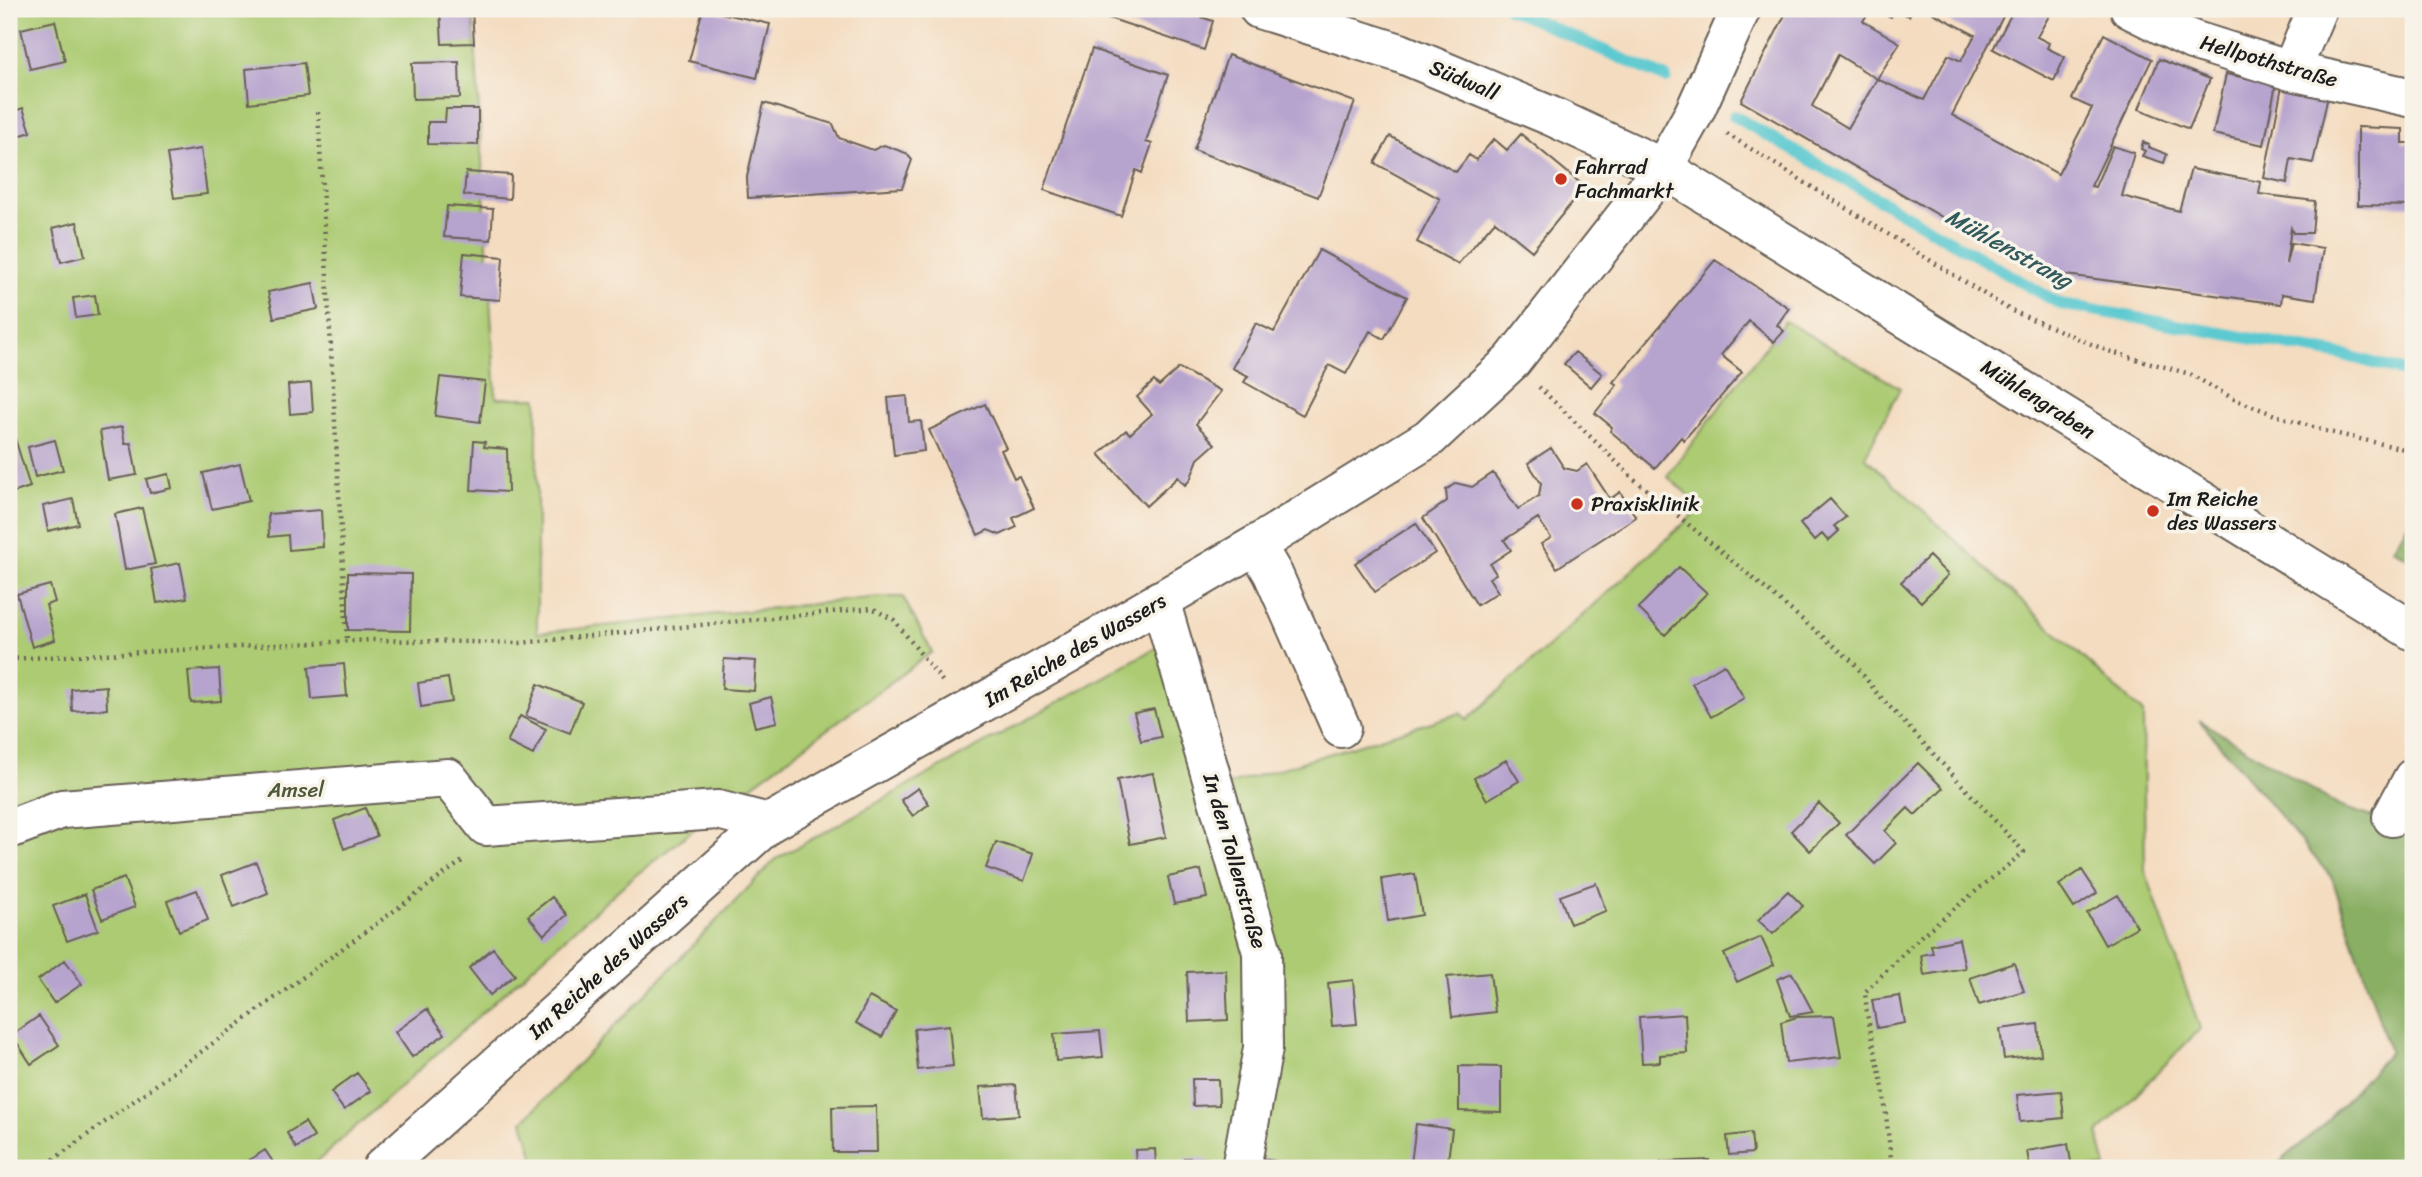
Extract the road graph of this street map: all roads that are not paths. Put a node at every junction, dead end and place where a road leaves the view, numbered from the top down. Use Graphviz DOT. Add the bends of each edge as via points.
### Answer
graph roads {
  1 [pos="1259,9"];
  2 [pos="1741,9"];
  3 [pos="2130,9"];
  4 [pos="2316,9"];
  5 [pos="2291,71"];
  6 [pos="2413,99"];
  7 [pos="1663,168"];
  8 [pos="1256,545"];
  9 [pos="1160,600"];
  10 [pos="2413,631"];
  11 [pos="1341,728"];
  12 [pos="2413,778"];
  13 [pos="2392,817"];
  14 [pos="769,823"];
  15 [pos="9,829"];
  16 [pos="382,1168"];
  17 [pos="1241,1168"];
  1 -- 7 [label="street, Südwall" via="1400,53"];
  2 -- 7 [label="street, Im Reiche des Wassers"];
  3 -- 5 [label="street, Hellpothstraße" via="2192,40"];
  4 -- 5 [label="street"];
  5 -- 6 [label="street, Hellpothstraße"];
  7 -- 8 [label="street, Im Reiche des Wassers" via="1512,361 1429,438"];
  7 -- 10 [label="street, Mühlengraben"];
  8 -- 9 [label="street, Im Reiche des Wassers"];
  8 -- 11 [label="street"];
  9 -- 14 [label="street, Im Reiche des Wassers"];
  9 -- 17 [label="street, In den Tollenstraße" via="1262,952 1263,1048"];
  12 -- 13 [label="street"];
  14 -- 15 [label="street" via="718,810 486,826 448,778 62,809"];
  14 -- 16 [label="street, Im Reiche des Wassers"];
}
